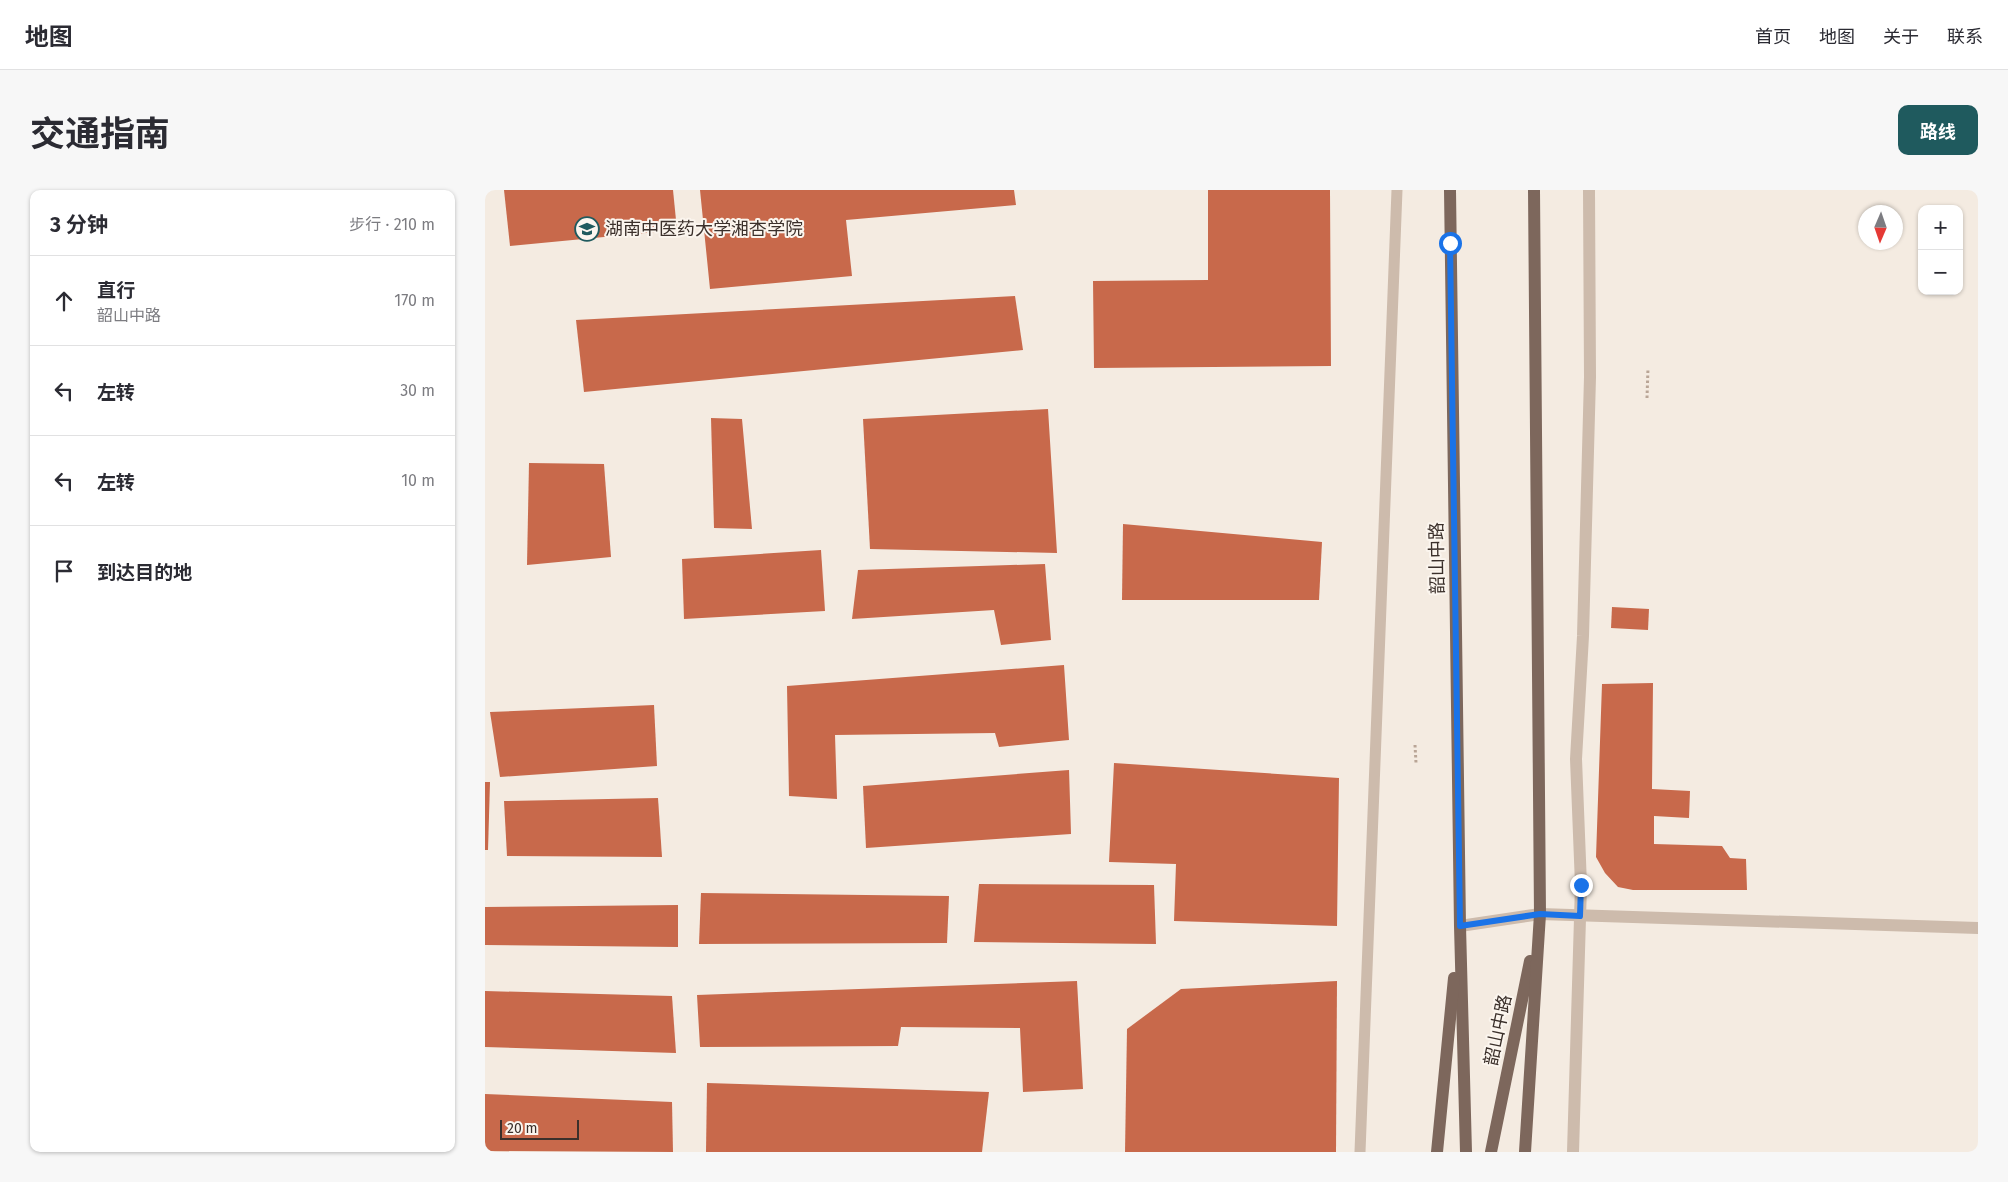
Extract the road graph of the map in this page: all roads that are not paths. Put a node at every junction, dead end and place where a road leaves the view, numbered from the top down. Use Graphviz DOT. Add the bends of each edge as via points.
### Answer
graph roads {
  1 [pos="1397,190"];
  2 [pos="1450,190"];
  3 [pos="1534,190"];
  4 [pos="1589,190"];
  5 [pos="1540,914"];
  6 [pos="1580,916"];
  7 [pos="1460,926"];
  8 [pos="1978,928"];
  9 [pos="1359,1152"];
  10 [pos="1437,1152"];
  11 [pos="1466,1152"];
  12 [pos="1491,1152"];
  13 [pos="1525,1152"];
  14 [pos="1573,1152"];
  1 -- 9 [label="lane"];
  2 -- 7 [label="main road, 韶山中路"];
  3 -- 5 [label="main road, 韶山中路"];
  4 -- 6 [label="street" via="1590,377 1576,759"];
  5 -- 6 [label="street"];
  5 -- 7 [label="street"];
  5 -- 12 [label="main road, 韶山中路"];
  5 -- 13 [label="main road, 韶山中路"];
  6 -- 8 [label="street"];
  6 -- 14 [label="street"];
  7 -- 10 [label="main road, 韶山中路"];
  7 -- 11 [label="main road, 韶山中路"];
}
